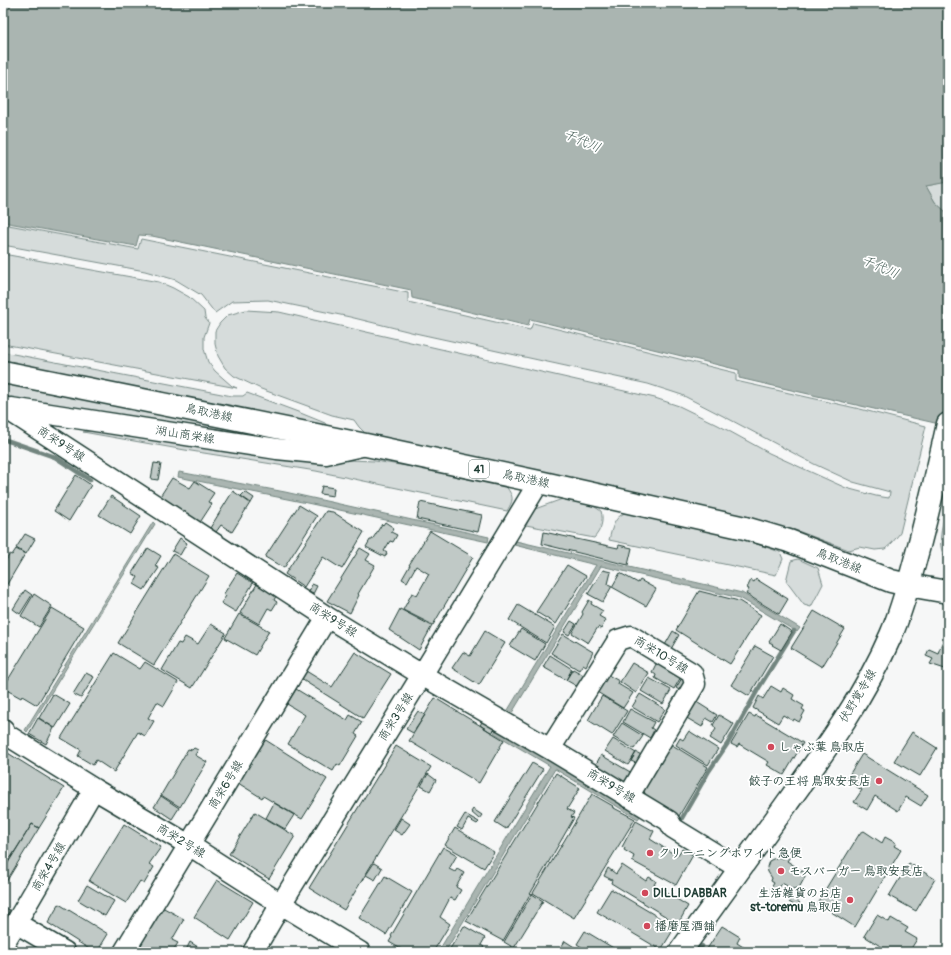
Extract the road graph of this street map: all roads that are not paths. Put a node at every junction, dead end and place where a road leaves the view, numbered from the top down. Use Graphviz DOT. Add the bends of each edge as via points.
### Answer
graph roads {
  1 [pos="3,372"];
  2 [pos="3,407"];
  3 [pos="948,424"];
  4 [pos="366,445"];
  5 [pos="539,482"];
  6 [pos="908,585"];
  7 [pos="948,592"];
  8 [pos="327,617"];
  9 [pos="422,675"];
  10 [pos="3,729"];
  11 [pos="550,749"];
  12 [pos="94,789"];
  13 [pos="628,796"];
  14 [pos="189,845"];
  15 [pos="740,869"];
  16 [pos="281,904"];
  17 [pos="16,923"];
  18 [pos="3,945"];
  19 [pos="66,952"];
  20 [pos="124,952"];
  21 [pos="253,952"];
  22 [pos="360,952"];
  23 [pos="680,952"];
  1 -- 4 [label="main road, 鳥取港線 / 41"];
  2 -- 4 [label="street, 湖山商栄線" via="291,451 326,454"];
  2 -- 8 [label="street, 商栄9号線"];
  3 -- 6 [label="main road, 伏野覚寺線"];
  4 -- 5 [label="main road, 鳥取港線 / 41"];
  5 -- 6 [label="main road, 鳥取港線 / 41" via="760,531"];
  5 -- 9 [label="street, 商栄3号線"];
  6 -- 7 [label="main road, 鳥取港線 / 41"];
  6 -- 15 [label="main road, 伏野覚寺線" via="892,633 868,683 832,740"];
  8 -- 9 [label="street, 商栄9号線"];
  8 -- 14 [label="street, 商栄6号線"];
  9 -- 11 [label="street, 商栄9号線"];
  9 -- 16 [label="street, 商栄3号線"];
  10 -- 12 [label="street, 商栄2号線" via="7,735"];
  11 -- 13 [label="street, 商栄9号線"];
  11 -- 13 [label="street, 商栄10号線" via="618,640 632,636 692,673 695,684"];
  12 -- 14 [label="street, 商栄2号線"];
  12 -- 17 [label="street, 商栄4号線"];
  13 -- 15 [label="street, 商栄9号線" via="668,821 673,828"];
  14 -- 16 [label="street, 商栄2号線"];
  14 -- 20 [label="street, 商栄6号線"];
  15 -- 23 [label="main road, 伏野覚寺線"];
  16 -- 21 [label="street, 商栄3号線"];
  16 -- 22 [label="street, 商栄2号線"];
  17 -- 18 [label="street, 商栄4号線"];
  17 -- 19 [label="street"];
}
